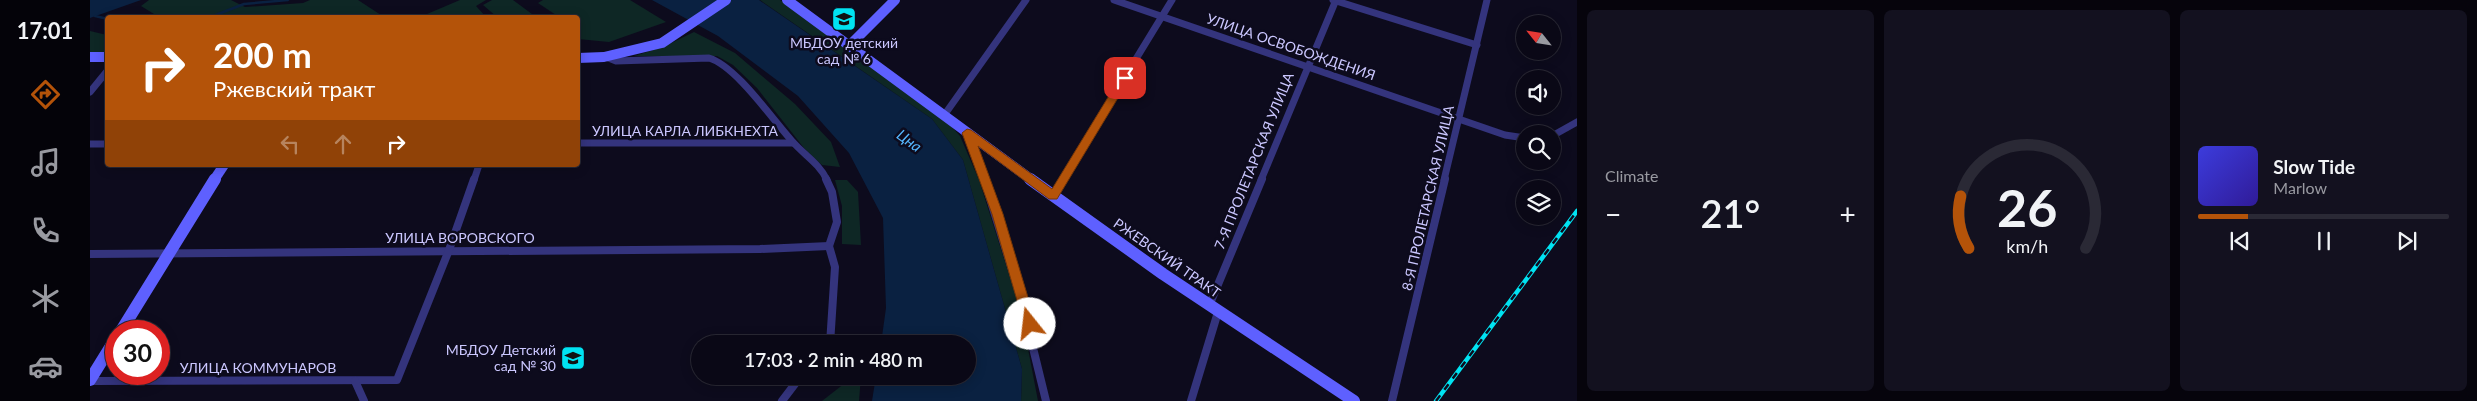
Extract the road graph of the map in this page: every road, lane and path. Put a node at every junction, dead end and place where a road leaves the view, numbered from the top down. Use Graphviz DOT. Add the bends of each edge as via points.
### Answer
graph roads {
  1 [pos="726,0"];
  2 [pos="787,0"];
  3 [pos="895,0"];
  4 [pos="1026,0"];
  5 [pos="1114,0"];
  6 [pos="1172,0"];
  7 [pos="1335,0"];
  8 [pos="1487,0"];
  9 [pos="1163,15"];
  10 [pos="851,44"];
  11 [pos="1477,44"];
  12 [pos="105,56"];
  13 [pos="90,57"];
  14 [pos="604,57"];
  15 [pos="580,58"];
  16 [pos="1308,66"];
  17 [pos="105,74"];
  18 [pos="90,92"];
  19 [pos="945,114"];
  20 [pos="1459,120"];
  21 [pos="1577,122"];
  22 [pos="1561,131"];
  23 [pos="967,133"];
  24 [pos="1516,137"];
  25 [pos="580,143"];
  26 [pos="793,143"];
  27 [pos="90,144"];
  28 [pos="105,144"];
  29 [pos="223,167"];
  30 [pos="478,167"];
  31 [pos="1053,196"];
  32 [pos="829,246"];
  33 [pos="449,250"];
  34 [pos="90,254"];
  35 [pos="169,254"];
  36 [pos="1213,309"];
  37 [pos="128,320"];
  38 [pos="831,335"];
  39 [pos="105,356"];
  40 [pos="90,380"];
  41 [pos="354,381"];
  42 [pos="794,385"];
  43 [pos="364,401"];
  44 [pos="782,401"];
  45 [pos="1046,401"];
  46 [pos="1192,401"];
  47 [pos="1354,401"];
  48 [pos="1392,401"];
  1 -- 14 [label="main road" via="662,42"];
  2 -- 10 [label="main road, РЖЕВСКИЙ ТРАКТ"];
  3 -- 10 [label="main road"];
  4 -- 19 [label="street"];
  5 -- 9 [label="street, УЛИЦА ОСВОБОЖДЕНИЯ"];
  6 -- 9 [label="street"];
  7 -- 11 [label="street"];
  7 -- 16 [label="street, 7-Я ПРОЛЕТАРСКАЯ УЛИЦА"];
  8 -- 11 [label="street, 8-Я ПРОЛЕТАРСКАЯ УЛИЦА"];
  9 -- 16 [label="street, УЛИЦА ОСВОБОЖДЕНИЯ"];
  9 -- 31 [label="street"];
  10 -- 19 [label="main road, РЖЕВСКИЙ ТРАКТ"];
  11 -- 20 [label="street, 8-Я ПРОЛЕТАРСКАЯ УЛИЦА"];
  12 -- 13 [label="main road"];
  14 -- 15 [label="main road"];
  14 -- 26 [label="street" via="616,61 719,60 762,103"];
  16 -- 20 [label="street, УЛИЦА ОСВОБОЖДЕНИЯ"];
  16 -- 36 [label="street, 7-Я ПРОЛЕТАРСКАЯ УЛИЦА"];
  17 -- 18 [label="street"];
  19 -- 23 [label="main road, РЖЕВСКИЙ ТРАКТ"];
  20 -- 24 [label="street, УЛИЦА ОСВОБОЖДЕНИЯ"];
  20 -- 48 [label="street, 8-Я ПРОЛЕТАРСКАЯ УЛИЦА"];
  21 -- 22 [label="street"];
  23 -- 31 [label="main road, РЖЕВСКИЙ ТРАКТ"];
  23 -- 45 [label="street" via="1000,223 1030,324"];
  25 -- 26 [label="street, УЛИЦА КАРЛА ЛИБКНЕХТА"];
  26 -- 32 [label="street" via="822,169 832,192 837,222"];
  27 -- 28 [label="street"];
  29 -- 35 [label="main road"];
  30 -- 33 [label="street"];
  31 -- 36 [label="main road, РЖЕВСКИЙ ТРАКТ"];
  32 -- 33 [label="street, УЛИЦА ВОРОВСКОГО"];
  32 -- 38 [label="street" via="835,267"];
  33 -- 35 [label="street, УЛИЦА ВОРОВСКОГО"];
  33 -- 41 [label="street, УЛИЦА КОММУНАРОВ" via="397,380"];
  34 -- 35 [label="street, УЛИЦА ВОРОВСКОГО"];
  35 -- 37 [label="main road"];
  36 -- 46 [label="street, 7-Я ПРОЛЕТАРСКАЯ УЛИЦА"];
  36 -- 47 [label="main road, РЖЕВСКИЙ ТРАКТ"];
  39 -- 40 [label="main road"];
  40 -- 41 [label="street, УЛИЦА КОММУНАРОВ"];
  41 -- 43 [label="street"];
  42 -- 44 [label="street"];
}
